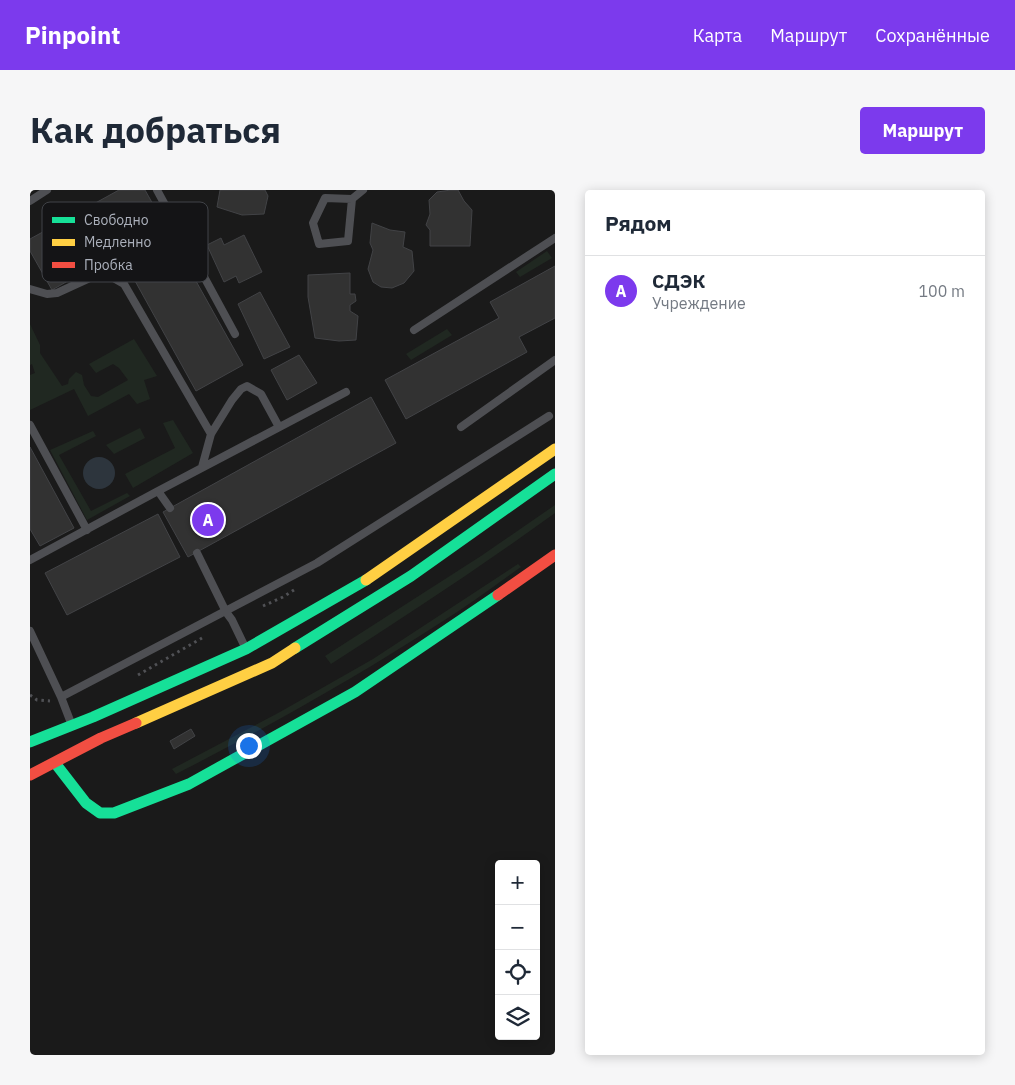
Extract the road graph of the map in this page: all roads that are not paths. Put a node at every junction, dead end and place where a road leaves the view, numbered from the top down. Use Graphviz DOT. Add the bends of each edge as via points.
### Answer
graph roads {
  1 [pos="47,190"];
  2 [pos="157,190"];
  3 [pos="363,190"];
  4 [pos="352,199"];
  5 [pos="30,201"];
  6 [pos="164,202"];
  7 [pos="555,238"];
  8 [pos="81,282"];
  9 [pos="120,282"];
  10 [pos="207,282"];
  11 [pos="30,289"];
  12 [pos="414,330"];
  13 [pos="235,334"];
  14 [pos="555,360"];
  15 [pos="346,392"];
  16 [pos="549,416"];
  17 [pos="30,425"];
  18 [pos="279,427"];
  19 [pos="461,427"];
  20 [pos="211,434"];
  21 [pos="555,449"];
  22 [pos="202,467"];
  23 [pos="555,474"];
  24 [pos="158,491"];
  25 [pos="170,508"];
  26 [pos="87,530"];
  27 [pos="197,553"];
  28 [pos="555,555"];
  29 [pos="30,560"];
  30 [pos="226,612"];
  31 [pos="30,632"];
  32 [pos="246,649"];
  33 [pos="61,697"];
  34 [pos="72,725"];
  35 [pos="30,742"];
  36 [pos="55,763"];
  37 [pos="30,775"];
  1 -- 5 [label="lane"];
  2 -- 6 [label="lane"];
  3 -- 4 [label="lane"];
  4 -- 4 [label="lane" via="325,198 313,223 319,244 348,241"];
  7 -- 12 [label="lane"];
  8 -- 11 [label="lane" via="57,293 46,294"];
  9 -- 20 [label="lane"];
  10 -- 13 [label="lane"];
  14 -- 19 [label="lane"];
  15 -- 18 [label="lane"];
  16 -- 30 [label="lane" via="318,564"];
  17 -- 26 [label="lane"];
  18 -- 20 [label="lane" via="261,394 247,386 232,400"];
  18 -- 22 [label="lane"];
  20 -- 22 [label="lane"];
  21 -- 32 [label="main road" via="361,583"];
  22 -- 24 [label="lane"];
  23 -- 36 [label="main road" via="411,576 272,663 102,738"];
  24 -- 25 [label="lane"];
  24 -- 26 [label="lane"];
  26 -- 29 [label="lane"];
  27 -- 30 [label="lane"];
  28 -- 36 [label="main road" via="355,692 189,784 114,813 100,813 86,803"];
  30 -- 32 [label="lane"];
  30 -- 33 [label="lane"];
  31 -- 33 [label="lane"];
  32 -- 34 [label="main road"];
  33 -- 34 [label="lane"];
  34 -- 35 [label="main road"];
  36 -- 37 [label="main road"];
}
